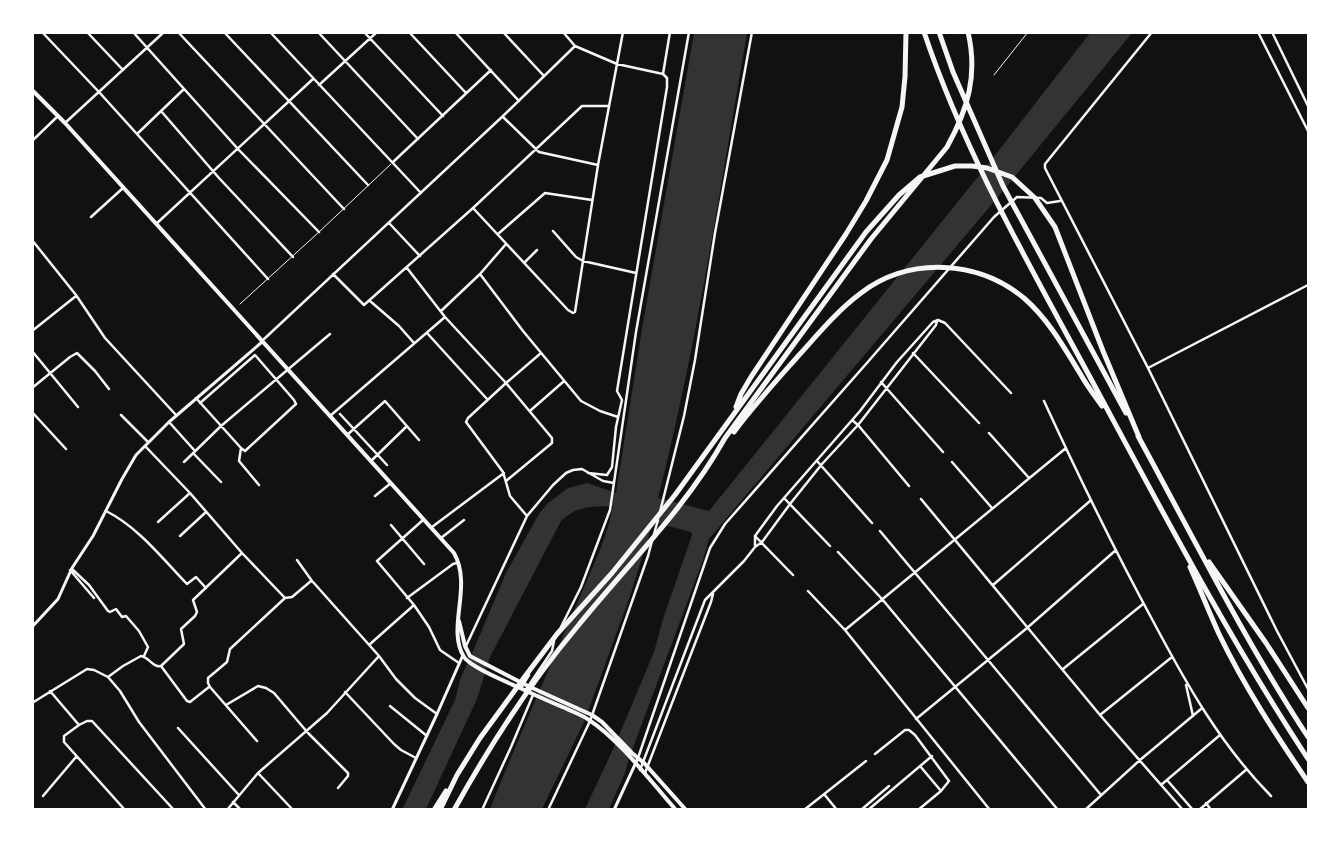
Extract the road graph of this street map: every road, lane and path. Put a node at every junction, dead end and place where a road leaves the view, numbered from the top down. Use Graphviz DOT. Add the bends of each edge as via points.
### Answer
graph roads {
  1 [pos="42,32"];
  2 [pos="87,32"];
  3 [pos="133,32"];
  4 [pos="164,32"];
  5 [pos="178,32"];
  6 [pos="224,32"];
  7 [pos="270,32"];
  8 [pos="318,32"];
  9 [pos="364,32"];
  10 [pos="377,32"];
  11 [pos="409,32"];
  12 [pos="455,32"];
  13 [pos="503,32"];
  14 [pos="563,32"];
  15 [pos="623,32"];
  16 [pos="670,32"];
  17 [pos="689,32"];
  18 [pos="752,32"];
  19 [pos="906,32"];
  20 [pos="924,32"];
  21 [pos="939,32"];
  22 [pos="968,32"];
  23 [pos="1028,32"];
  24 [pos="1152,32"];
  25 [pos="1258,32"];
  26 [pos="1272,32"];
  27 [pos="370,39"];
  28 [pos="575,46"];
  29 [pos="148,48"];
  30 [pos="345,61"];
  31 [pos="617,64"];
  32 [pos="124,70"];
  33 [pos="491,70"];
  34 [pos="662,74"];
  35 [pos="994,75"];
  36 [pos="544,76"];
  37 [pos="314,79"];
  38 [pos="319,85"];
  39 [pos="184,89"];
  40 [pos="32,90"];
  41 [pos="99,92"];
  42 [pos="466,93"];
  43 [pos="519,101"];
  44 [pos="289,102"];
  45 [pos="609,106"];
  46 [pos="1308,106"];
  47 [pos="161,111"];
  48 [pos="58,116"];
  49 [pos="442,116"];
  50 [pos="503,116"];
  51 [pos="65,123"];
  52 [pos="265,124"];
  53 [pos="1308,131"];
  54 [pos="137,134"];
  55 [pos="418,139"];
  56 [pos="32,140"];
  57 [pos="238,149"];
  58 [pos="535,150"];
  59 [pos="393,162"];
  60 [pos="598,165"];
  61 [pos="213,171"];
  62 [pos="368,185"];
  63 [pos="123,188"];
  64 [pos="191,192"];
  65 [pos="421,193"];
  66 [pos="592,200"];
  67 [pos="1061,200"];
  68 [pos="473,208"];
  69 [pos="344,209"];
  70 [pos="90,217"];
  71 [pos="390,223"];
  72 [pos="156,224"];
  73 [pos="553,231"];
  74 [pos="319,232"];
  75 [pos="498,234"];
  76 [pos="32,240"];
  77 [pos="506,244"];
  78 [pos="537,250"];
  79 [pos="420,256"];
  80 [pos="293,257"];
  81 [pos="582,261"];
  82 [pos="524,262"];
  83 [pos="407,268"];
  84 [pos="636,273"];
  85 [pos="333,274"];
  86 [pos="480,274"];
  87 [pos="268,279"];
  88 [pos="1308,285"];
  89 [pos="76,295"];
  90 [pos="370,301"];
  91 [pos="240,304"];
  92 [pos="441,311"];
  93 [pos="446,317"];
  94 [pos="936,323"];
  95 [pos="32,331"];
  96 [pos="427,333"];
  97 [pos="330,334"];
  98 [pos="262,341"];
  99 [pos="414,344"];
  100 [pos="908,350"];
  101 [pos="32,351"];
  102 [pos="541,353"];
  103 [pos="912,353"];
  104 [pos="1148,368"];
  105 [pos="288,369"];
  106 [pos="50,373"];
  107 [pos="276,380"];
  108 [pos="506,382"];
  109 [pos="564,382"];
  110 [pos="881,382"];
  111 [pos="32,388"];
  112 [pos="888,388"];
  113 [pos="109,389"];
  114 [pos="1011,393"];
  115 [pos="196,398"];
  116 [pos="487,399"];
  117 [pos="1044,401"];
  118 [pos="200,403"];
  119 [pos="78,407"];
  120 [pos="530,411"];
  121 [pos="32,412"];
  122 [pos="734,413"];
  123 [pos="340,414"];
  124 [pos="121,415"];
  125 [pos="176,415"];
  126 [pos="330,416"];
  127 [pos="618,417"];
  128 [pos="852,420"];
  129 [pos="169,422"];
  130 [pos="979,423"];
  131 [pos="858,425"];
  132 [pos="1116,425"];
  133 [pos="221,426"];
  134 [pos="407,426"];
  135 [pos="354,428"];
  136 [pos="989,433"];
  137 [pos="347,435"];
  138 [pos="1139,437"];
  139 [pos="419,440"];
  140 [pos="147,444"];
  141 [pos="241,448"];
  142 [pos="1066,448"];
  143 [pos="66,449"];
  144 [pos="194,452"];
  145 [pos="943,452"];
  146 [pos="377,454"];
  147 [pos="714,457"];
  148 [pos="817,460"];
  149 [pos="371,461"];
  150 [pos="184,462"];
  151 [pos="952,462"];
  152 [pos="822,464"];
  153 [pos="387,465"];
  154 [pos="504,473"];
  155 [pos="588,473"];
  156 [pos="1029,478"];
  157 [pos="506,481"];
  158 [pos="221,482"];
  159 [pos="391,483"];
  160 [pos="259,485"];
  161 [pos="614,485"];
  162 [pos="909,486"];
  163 [pos="190,493"];
  164 [pos="375,496"];
  165 [pos="784,498"];
  166 [pos="921,500"];
  167 [pos="1090,501"];
  168 [pos="790,504"];
  169 [pos="992,508"];
  170 [pos="106,511"];
  171 [pos="206,512"];
  172 [pos="527,516"];
  173 [pos="424,519"];
  174 [pos="464,520"];
  175 [pos="158,522"];
  176 [pos="872,523"];
  177 [pos="391,525"];
  178 [pos="432,527"];
  179 [pos="880,531"];
  180 [pos="1176,535"];
  181 [pos="180,536"];
  182 [pos="755,536"];
  183 [pos="402,538"];
  184 [pos="441,538"];
  185 [pos="953,540"];
  186 [pos="1194,541"];
  187 [pos="762,542"];
  188 [pos="830,546"];
  189 [pos="755,547"];
  190 [pos="1116,550"];
  191 [pos="838,552"];
  192 [pos="242,553"];
  193 [pos="297,560"];
  194 [pos="459,563"];
  195 [pos="424,564"];
  196 [pos="71,569"];
  197 [pos="914,572"];
  198 [pos="793,575"];
  199 [pos="312,581"];
  200 [pos="993,586"];
  201 [pos="206,588"];
  202 [pos="713,592"];
  203 [pos="808,592"];
  204 [pos="94,598"];
  205 [pos="285,598"];
  206 [pos="407,598"];
  207 [pos="882,599"];
  208 [pos="704,602"];
  209 [pos="710,604"];
  210 [pos="1143,604"];
  211 [pos="414,606"];
  212 [pos="459,621"];
  213 [pos="32,628"];
  214 [pos="1027,628"];
  215 [pos="844,630"];
  216 [pos="369,645"];
  217 [pos="465,645"];
  218 [pos="686,648"];
  219 [pos="692,651"];
  220 [pos="463,655"];
  221 [pos="144,656"];
  222 [pos="379,656"];
  223 [pos="1172,657"];
  224 [pos="988,660"];
  225 [pos="459,663"];
  226 [pos="161,666"];
  227 [pos="1063,669"];
  228 [pos="678,671"];
  229 [pos="684,673"];
  230 [pos="108,677"];
  231 [pos="1185,682"];
  232 [pos="526,685"];
  233 [pos="210,687"];
  234 [pos="955,687"];
  235 [pos="523,689"];
  236 [pos="1308,689"];
  237 [pos="50,691"];
  238 [pos="345,692"];
  239 [pos="535,695"];
  240 [pos="32,702"];
  241 [pos="226,705"];
  242 [pos="390,706"];
  243 [pos="1308,708"];
  244 [pos="1201,709"];
  245 [pos="437,714"];
  246 [pos="590,714"];
  247 [pos="661,715"];
  248 [pos="1100,715"];
  249 [pos="1193,716"];
  250 [pos="666,717"];
  251 [pos="916,718"];
  252 [pos="588,719"];
  253 [pos="79,725"];
  254 [pos="178,728"];
  255 [pos="306,730"];
  256 [pos="1220,735"];
  257 [pos="427,736"];
  258 [pos="1308,737"];
  259 [pos="616,740"];
  260 [pos="257,741"];
  261 [pos="875,754"];
  262 [pos="932,756"];
  263 [pos="76,757"];
  264 [pos="416,758"];
  265 [pos="638,758"];
  266 [pos="1308,759"];
  267 [pos="1140,760"];
  268 [pos="866,761"];
  269 [pos="644,763"];
  270 [pos="635,764"];
  271 [pos="920,766"];
  272 [pos="648,767"];
  273 [pos="1247,769"];
  274 [pos="640,770"];
  275 [pos="258,773"];
  276 [pos="644,774"];
  277 [pos="457,775"];
  278 [pos="1167,780"];
  279 [pos="1308,782"];
  280 [pos="889,786"];
  281 [pos="1161,786"];
  282 [pos="338,788"];
  283 [pos="941,791"];
  284 [pos="238,794"];
  285 [pos="824,794"];
  286 [pos="1101,795"];
  287 [pos="43,796"];
  288 [pos="1271,796"];
  289 [pos="232,802"];
  290 [pos="1206,803"];
  291 [pos="125,810"];
  292 [pos="174,810"];
  293 [pos="206,810"];
  294 [pos="227,810"];
  295 [pos="241,810"];
  296 [pos="293,810"];
  297 [pos="392,810"];
  298 [pos="434,810"];
  299 [pos="440,810"];
  300 [pos="454,810"];
  301 [pos="482,810"];
  302 [pos="548,810"];
  303 [pos="614,810"];
  304 [pos="676,810"];
  305 [pos="686,810"];
  306 [pos="804,810"];
  307 [pos="837,810"];
  308 [pos="861,810"];
  309 [pos="868,810"];
  310 [pos="918,810"];
  311 [pos="990,810"];
  312 [pos="1058,810"];
  313 [pos="1085,810"];
  314 [pos="1183,810"];
  315 [pos="1193,810"];
  316 [pos="1199,810"];
  317 [pos="1211,810"];
  1 -- 41 [label="street"];
  2 -- 32 [label="street"];
  3 -- 29 [label="street"];
  4 -- 29 [label="street"];
  5 -- 52 [label="street"];
  6 -- 44 [label="street"];
  7 -- 37 [label="street"];
  8 -- 30 [label="street"];
  9 -- 27 [label="street"];
  10 -- 27 [label="street"];
  11 -- 42 [label="street"];
  12 -- 33 [label="street"];
  13 -- 36 [label="street"];
  14 -- 28 [label="street"];
  15 -- 31 [label="street"];
  16 -- 34 [label="street"];
  17 -- 161 [label="street" via="636,332"];
  18 -- 246 [label="street" via="684,416 648,556"];
  19 -- 122 [label="highway" via="902,107 884,166 846,234 751,377"];
  20 -- 132 [label="highway" via="940,77 1014,237"];
  21 -- 138 [label="highway" via="1003,186"];
  22 -- 147 [label="highway" via="972,73 968,102 947,147 871,239"];
  23 -- 35 [label="lane"];
  24 -- 67 [label="street" via="1045,164"];
  25 -- 53 [label="street"];
  26 -- 46 [label="street"];
  27 -- 30 [label="street"];
  27 -- 49 [label="street"];
  28 -- 31 [label="street"];
  28 -- 36 [label="street"];
  29 -- 32 [label="street"];
  29 -- 39 [label="street"];
  30 -- 38 [label="street"];
  30 -- 55 [label="street"];
  31 -- 34 [label="street"];
  31 -- 45 [label="street"];
  32 -- 41 [label="street"];
  33 -- 42 [label="street"];
  33 -- 43 [label="street"];
  34 -- 84 [label="street" via="667,78 667,87"];
  36 -- 43 [label="street"];
  37 -- 38 [label="street"];
  37 -- 44 [label="street"];
  38 -- 59 [label="street"];
  39 -- 47 [label="street"];
  39 -- 57 [label="street"];
  40 -- 48 [label="main road"];
  41 -- 51 [label="street"];
  41 -- 54 [label="street"];
  42 -- 49 [label="street"];
  43 -- 50 [label="street"];
  44 -- 52 [label="street"];
  44 -- 62 [label="street"];
  45 -- 58 [label="street" via="582,106"];
  45 -- 60 [label="street"];
  47 -- 54 [label="street"];
  47 -- 61 [label="street"];
  48 -- 51 [label="main road"];
  48 -- 56 [label="street"];
  49 -- 55 [label="street"];
  50 -- 58 [label="street"];
  50 -- 65 [label="street"];
  51 -- 63 [label="main road"];
  52 -- 57 [label="street"];
  52 -- 69 [label="street"];
  54 -- 64 [label="street"];
  55 -- 59 [label="street"];
  57 -- 61 [label="street"];
  57 -- 74 [label="street"];
  58 -- 60 [label="street"];
  58 -- 68 [label="street"];
  59 -- 62 [label="lane"];
  59 -- 65 [label="street"];
  60 -- 66 [label="street"];
  61 -- 64 [label="street"];
  61 -- 80 [label="street"];
  62 -- 69 [label="lane"];
  63 -- 70 [label="street"];
  63 -- 72 [label="main road"];
  64 -- 72 [label="street"];
  64 -- 87 [label="street"];
  65 -- 71 [label="street"];
  66 -- 75 [label="street" via="545,193"];
  66 -- 81 [label="street"];
  67 -- 104 [label="street"];
  67 -- 265 [label="street" via="1047,202 1041,198 1017,197 994,216 717,534"];
  68 -- 75 [label="street"];
  68 -- 79 [label="street"];
  69 -- 74 [label="lane"];
  71 -- 79 [label="street"];
  71 -- 85 [label="street"];
  72 -- 98 [label="main road"];
  73 -- 81 [label="street"];
  74 -- 80 [label="lane"];
  75 -- 77 [label="street"];
  76 -- 89 [label="street"];
  77 -- 82 [label="street"];
  77 -- 86 [label="street"];
  78 -- 82 [label="street"];
  79 -- 83 [label="street"];
  80 -- 87 [label="lane"];
  81 -- 82 [label="street" via="573,313"];
  81 -- 84 [label="street"];
  83 -- 90 [label="street"];
  83 -- 92 [label="street"];
  84 -- 127 [label="street" via="617,391 622,400"];
  85 -- 90 [label="street" via="364,305"];
  85 -- 98 [label="street"];
  86 -- 92 [label="street"];
  86 -- 102 [label="street"];
  87 -- 91 [label="lane"];
  88 -- 104 [label="street"];
  89 -- 95 [label="street"];
  89 -- 125 [label="street" via="105,338"];
  90 -- 99 [label="street"];
  92 -- 93 [label="street"];
  93 -- 96 [label="street"];
  93 -- 108 [label="street"];
  94 -- 100 [label="street" via="932,322"];
  94 -- 103 [label="street"];
  94 -- 114 [label="street" via="945,323"];
  96 -- 99 [label="street"];
  96 -- 116 [label="street"];
  97 -- 105 [label="street"];
  98 -- 105 [label="main road"];
  98 -- 115 [label="street"];
  99 -- 126 [label="street"];
  100 -- 103 [label="street"];
  100 -- 110 [label="street"];
  101 -- 106 [label="street"];
  102 -- 108 [label="street"];
  102 -- 109 [label="street"];
  103 -- 112 [label="street"];
  103 -- 130 [label="street"];
  104 -- 236 [label="street"];
  105 -- 107 [label="street"];
  105 -- 126 [label="main road"];
  106 -- 111 [label="street"];
  106 -- 113 [label="street" via="77,353"];
  106 -- 119 [label="street"];
  107 -- 118 [label="street" via="255,355"];
  107 -- 133 [label="street"];
  107 -- 141 [label="street" via="296,404 246,450"];
  108 -- 116 [label="street"];
  108 -- 120 [label="street"];
  109 -- 120 [label="street"];
  109 -- 127 [label="street" via="587,405"];
  110 -- 112 [label="street"];
  110 -- 128 [label="street"];
  112 -- 131 [label="street"];
  112 -- 145 [label="street"];
  115 -- 118 [label="street"];
  115 -- 125 [label="street"];
  116 -- 154 [label="street" via="466,422"];
  117 -- 142 [label="street"];
  118 -- 133 [label="street"];
  120 -- 157 [label="street" via="552,438 552,443"];
  121 -- 143 [label="street"];
  122 -- 138 [label="highway" via="866,232 899,195 920,177 955,166 972,166 1012,177 1046,211"];
  122 -- 277 [label="highway" via="675,495 542,653"];
  123 -- 135 [label="street"];
  124 -- 140 [label="street"];
  125 -- 129 [label="street"];
  126 -- 137 [label="main road"];
  127 -- 155 [label="street" via="611,469 607,475"];
  128 -- 131 [label="street"];
  128 -- 148 [label="street"];
  129 -- 140 [label="street"];
  129 -- 144 [label="street"];
  131 -- 152 [label="street"];
  131 -- 162 [label="street"];
  132 -- 147 [label="highway" via="1056,337 1025,300 994,279 965,269 949,266 920,268 882,280 850,301 757,402"];
  132 -- 180 [label="highway"];
  133 -- 141 [label="street"];
  133 -- 144 [label="street"];
  134 -- 135 [label="street" via="385,401"];
  134 -- 139 [label="street"];
  134 -- 146 [label="street"];
  135 -- 137 [label="street"];
  135 -- 146 [label="street"];
  136 -- 156 [label="street"];
  137 -- 149 [label="main road"];
  138 -- 186 [label="highway"];
  140 -- 163 [label="street"];
  140 -- 170 [label="street" via="132,461"];
  141 -- 160 [label="street" via="239,461"];
  142 -- 156 [label="street"];
  142 -- 167 [label="street"];
  144 -- 150 [label="street"];
  144 -- 158 [label="street"];
  146 -- 149 [label="street"];
  146 -- 153 [label="street"];
  147 -- 300 [label="highway" via="650,542 554,655 495,741"];
  148 -- 152 [label="street"];
  148 -- 165 [label="street"];
  149 -- 159 [label="main road"];
  151 -- 169 [label="street"];
  152 -- 168 [label="street"];
  152 -- 176 [label="street"];
  154 -- 157 [label="street"];
  154 -- 178 [label="street"];
  155 -- 161 [label="street"];
  155 -- 172 [label="street" via="582,469 566,473"];
  156 -- 169 [label="street"];
  157 -- 172 [label="street" via="510,496"];
  159 -- 164 [label="street"];
  159 -- 173 [label="main road"];
  161 -- 232 [label="street" via="610,510 581,587 552,646"];
  163 -- 171 [label="street"];
  163 -- 175 [label="street"];
  165 -- 168 [label="street"];
  165 -- 182 [label="street"];
  166 -- 185 [label="street"];
  167 -- 190 [label="street"];
  167 -- 200 [label="street"];
  168 -- 187 [label="street"];
  168 -- 188 [label="street"];
  169 -- 185 [label="street"];
  170 -- 196 [label="street"];
  170 -- 201 [label="street" via="158,551 187,584 196,577"];
  171 -- 181 [label="street"];
  171 -- 192 [label="street"];
  172 -- 217 [label="street"];
  173 -- 178 [label="main road"];
  173 -- 183 [label="street"];
  174 -- 184 [label="street"];
  177 -- 183 [label="street"];
  178 -- 184 [label="main road"];
  179 -- 197 [label="street"];
  180 -- 266 [label="highway" via="1263,688"];
  180 -- 279 [label="highway" via="1219,634 1254,698"];
  182 -- 187 [label="street"];
  182 -- 189 [label="street"];
  183 -- 195 [label="street"];
  183 -- 206 [label="street" via="376,561"];
  184 -- 194 [label="main road"];
  185 -- 197 [label="street"];
  185 -- 200 [label="street"];
  186 -- 243 [label="highway"];
  186 -- 258 [label="highway" via="1250,643"];
  187 -- 189 [label="street"];
  187 -- 198 [label="street"];
  189 -- 202 [label="street"];
  190 -- 210 [label="street"];
  190 -- 214 [label="street"];
  191 -- 207 [label="street"];
  192 -- 201 [label="street"];
  192 -- 205 [label="street"];
  193 -- 199 [label="street"];
  194 -- 206 [label="street" via="453,564"];
  194 -- 212 [label="main road"];
  196 -- 204 [label="street"];
  196 -- 213 [label="street" via="58,600"];
  196 -- 221 [label="street" via="89,585 108,611 116,609 139,631 148,647"];
  197 -- 207 [label="street"];
  197 -- 224 [label="street"];
  199 -- 205 [label="street" via="292,597"];
  199 -- 216 [label="street"];
  200 -- 214 [label="street"];
  201 -- 226 [label="street" via="193,600 195,616 181,629 184,644"];
  202 -- 208 [label="street"];
  202 -- 209 [label="street"];
  203 -- 215 [label="street"];
  205 -- 233 [label="street" via="230,649 227,662 208,678"];
  206 -- 211 [label="street"];
  207 -- 215 [label="street"];
  207 -- 234 [label="street"];
  208 -- 209 [label="street"];
  208 -- 218 [label="street"];
  209 -- 219 [label="street"];
  210 -- 223 [label="street"];
  210 -- 227 [label="street"];
  211 -- 216 [label="street"];
  211 -- 225 [label="street" via="440,650"];
  212 -- 217 [label="main road"];
  212 -- 220 [label="main road" via="456,632"];
  214 -- 224 [label="street"];
  214 -- 227 [label="street"];
  215 -- 251 [label="street"];
  216 -- 222 [label="street"];
  217 -- 220 [label="main road"];
  217 -- 232 [label="main road" via="470,656"];
  218 -- 219 [label="street"];
  218 -- 228 [label="street"];
  219 -- 229 [label="street"];
  220 -- 225 [label="street"];
  220 -- 235 [label="main road" via="486,672"];
  221 -- 226 [label="street" via="155,666"];
  221 -- 230 [label="street" via="137,657"];
  222 -- 238 [label="street"];
  222 -- 245 [label="street" via="396,679"];
  223 -- 231 [label="street"];
  223 -- 248 [label="street"];
  224 -- 234 [label="street"];
  224 -- 286 [label="street"];
  225 -- 245 [label="street"];
  226 -- 233 [label="street" via="189,702"];
  227 -- 248 [label="street"];
  228 -- 229 [label="street"];
  228 -- 247 [label="street"];
  229 -- 250 [label="street"];
  230 -- 237 [label="street" via="87,669"];
  230 -- 293 [label="street"];
  231 -- 244 [label="street"];
  231 -- 249 [label="street"];
  232 -- 235 [label="street"];
  232 -- 246 [label="main road"];
  233 -- 241 [label="street"];
  234 -- 251 [label="street"];
  234 -- 312 [label="street"];
  235 -- 239 [label="main road"];
  237 -- 240 [label="street"];
  237 -- 253 [label="street"];
  238 -- 255 [label="street"];
  238 -- 264 [label="street" via="394,744"];
  239 -- 252 [label="main road"];
  239 -- 301 [label="street"];
  241 -- 255 [label="street" via="258,686 266,688"];
  241 -- 260 [label="street"];
  242 -- 257 [label="street"];
  244 -- 249 [label="street"];
  244 -- 256 [label="street"];
  245 -- 257 [label="street"];
  246 -- 252 [label="street"];
  246 -- 259 [label="main road" via="602,722"];
  247 -- 250 [label="street"];
  247 -- 269 [label="street"];
  248 -- 267 [label="street"];
  249 -- 267 [label="street"];
  250 -- 272 [label="street"];
  251 -- 311 [label="street"];
  252 -- 259 [label="main road"];
  252 -- 302 [label="street"];
  253 -- 263 [label="street" via="64,736 64,742"];
  253 -- 292 [label="street" via="92,721"];
  254 -- 284 [label="street"];
  255 -- 275 [label="street"];
  255 -- 282 [label="street" via="348,773"];
  256 -- 273 [label="street"];
  256 -- 278 [label="street"];
  257 -- 264 [label="street"];
  259 -- 265 [label="main road"];
  259 -- 270 [label="main road"];
  261 -- 262 [label="street" via="907,730"];
  262 -- 271 [label="street"];
  262 -- 283 [label="street" via="949,781"];
  263 -- 287 [label="street"];
  263 -- 291 [label="street"];
  264 -- 297 [label="street"];
  265 -- 269 [label="main road"];
  265 -- 270 [label="street"];
  267 -- 281 [label="street"];
  267 -- 286 [label="street"];
  268 -- 285 [label="street"];
  269 -- 272 [label="main road"];
  269 -- 274 [label="street"];
  270 -- 274 [label="main road"];
  270 -- 303 [label="street"];
  271 -- 283 [label="street"];
  271 -- 309 [label="street"];
  272 -- 276 [label="street"];
  272 -- 305 [label="main road"];
  273 -- 288 [label="street"];
  273 -- 290 [label="street"];
  274 -- 276 [label="main road"];
  275 -- 284 [label="street"];
  275 -- 296 [label="street"];
  276 -- 304 [label="main road"];
  277 -- 298 [label="highway"];
  277 -- 299 [label="highway"];
  278 -- 281 [label="street"];
  278 -- 315 [label="street"];
  280 -- 308 [label="street"];
  281 -- 314 [label="street"];
  283 -- 310 [label="street"];
  284 -- 289 [label="street"];
  285 -- 306 [label="street"];
  285 -- 307 [label="street"];
  286 -- 313 [label="street"];
  289 -- 294 [label="street"];
  289 -- 295 [label="street"];
  290 -- 316 [label="street"];
  290 -- 317 [label="street"];
}
